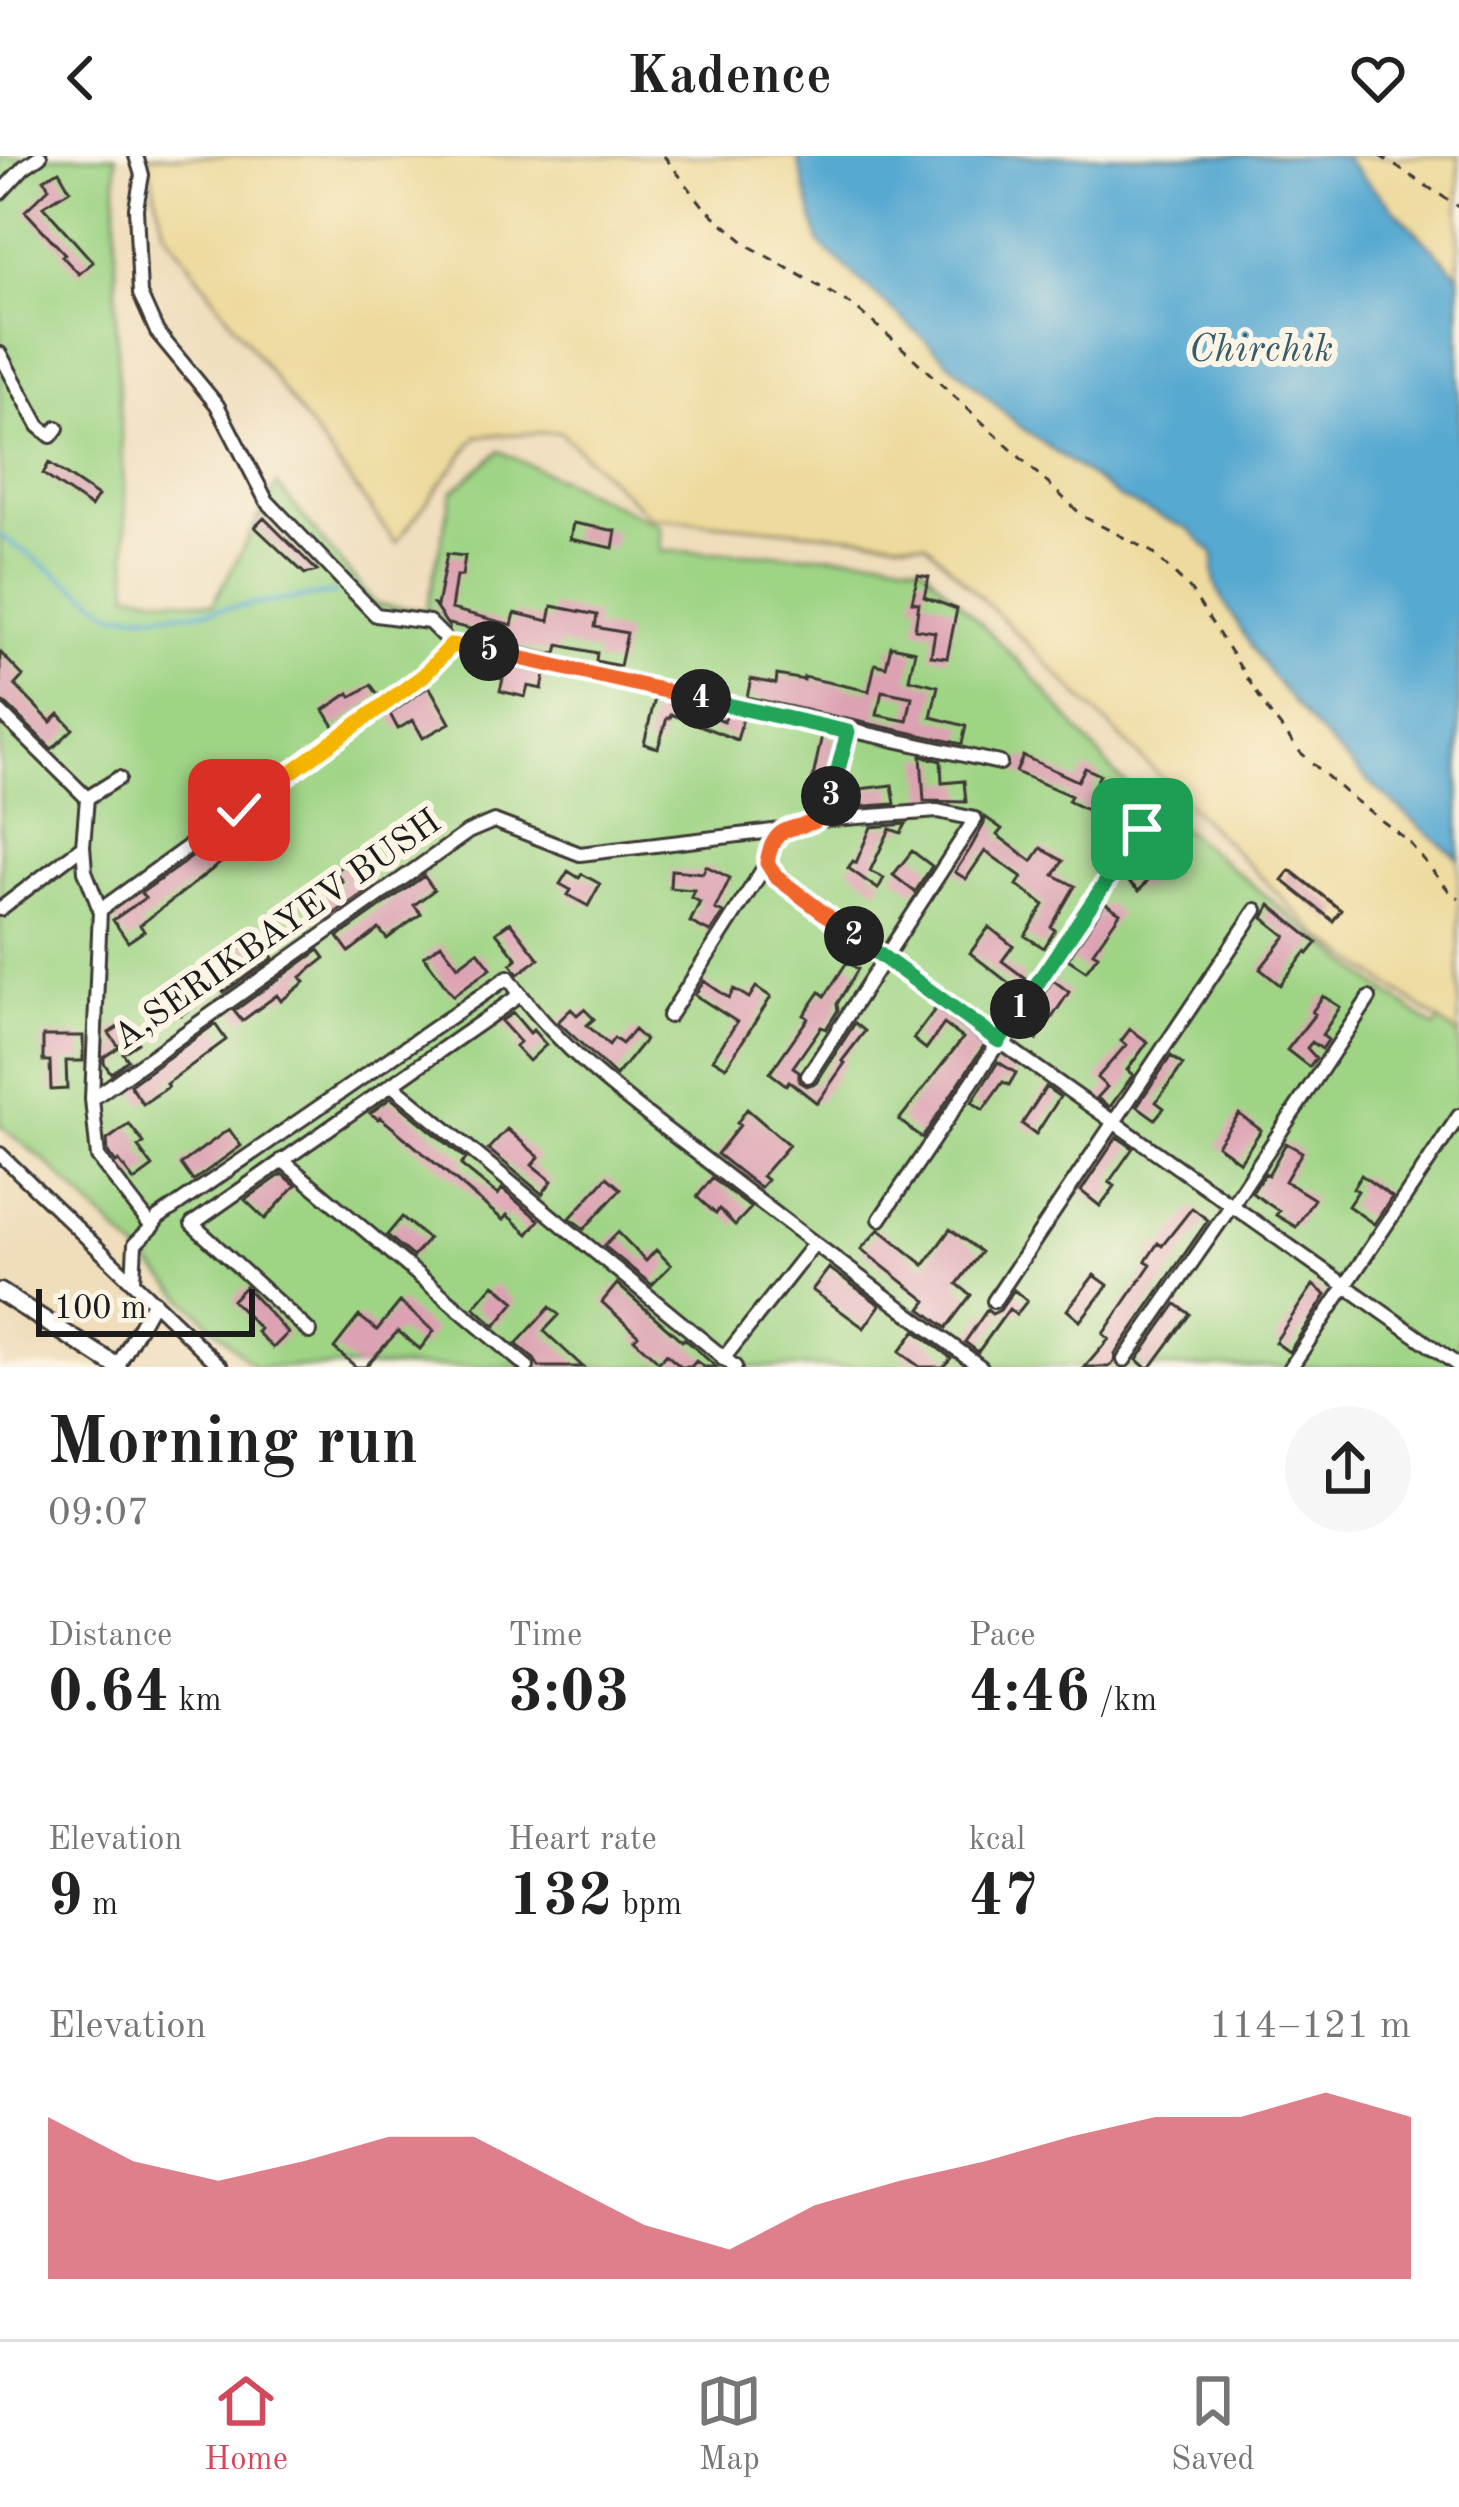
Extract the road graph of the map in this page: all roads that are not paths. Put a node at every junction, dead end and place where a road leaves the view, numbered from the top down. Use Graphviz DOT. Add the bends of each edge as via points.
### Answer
graph roads {
  1 [pos="40,156"];
  2 [pos="136,156"];
  3 [pos="20,161"];
  4 [pos="0,193"];
  5 [pos="0,354"];
  6 [pos="57,428"];
  7 [pos="452,645"];
  8 [pos="0,712"];
  9 [pos="848,732"];
  10 [pos="1000,763"];
  11 [pos="119,778"];
  12 [pos="87,798"];
  13 [pos="818,820"];
  14 [pos="1142,829"];
  15 [pos="782,830"];
  16 [pos="83,846"];
  17 [pos="767,863"];
  18 [pos="2,905"];
  19 [pos="100,910"];
  20 [pos="1256,910"];
  21 [pos="884,959"];
  22 [pos="520,995"];
  23 [pos="1369,998"];
  24 [pos="669,1016"];
  25 [pos="999,1041"];
  26 [pos="808,1076"];
  27 [pos="392,1085"];
  28 [pos="92,1099"];
  29 [pos="1459,1116"];
  30 [pos="1112,1121"];
  31 [pos="0,1154"];
  32 [pos="282,1160"];
  33 [pos="1231,1206"];
  34 [pos="880,1219"];
  35 [pos="152,1227"];
  36 [pos="814,1244"];
  37 [pos="133,1280"];
  38 [pos="1344,1286"];
  39 [pos="0,1292"];
  40 [pos="994,1300"];
  41 [pos="154,1301"];
  42 [pos="310,1332"];
  43 [pos="1124,1360"];
  44 [pos="729,1363"];
  45 [pos="1459,1366"];
  46 [pos="118,1367"];
  47 [pos="221,1367"];
  48 [pos="527,1367"];
  49 [pos="981,1367"];
  50 [pos="1291,1367"];
  1 -- 3 [label="street"];
  2 -- 7 [label="street" via="140,294 157,332 217,405 266,500 353,594 376,615 429,622"];
  3 -- 4 [label="street"];
  5 -- 6 [label="street" via="39,426 50,436"];
  7 -- 9 [label="street"];
  7 -- 19 [label="street" via="393,699"];
  8 -- 12 [label="street"];
  9 -- 10 [label="street"];
  9 -- 13 [label="street"];
  11 -- 12 [label="street"];
  12 -- 16 [label="street"];
  13 -- 15 [label="street"];
  13 -- 21 [label="street" via="938,812 975,819"];
  14 -- 25 [label="street"];
  15 -- 17 [label="street"];
  15 -- 28 [label="street, A,SERIKBAYEV BUSH" via="580,854 494,821"];
  16 -- 18 [label="street"];
  16 -- 19 [label="street"];
  17 -- 21 [label="street"];
  17 -- 24 [label="street"];
  19 -- 28 [label="street"];
  20 -- 30 [label="street"];
  21 -- 25 [label="street"];
  21 -- 26 [label="street"];
  22 -- 27 [label="street"];
  22 -- 35 [label="street" via="508,977"];
  22 -- 36 [label="street" via="597,1076"];
  23 -- 33 [label="street"];
  25 -- 30 [label="street"];
  25 -- 34 [label="street"];
  27 -- 32 [label="street"];
  27 -- 44 [label="street"];
  28 -- 35 [label="street" via="98,1157"];
  29 -- 38 [label="street"];
  30 -- 33 [label="street"];
  30 -- 40 [label="street"];
  31 -- 37 [label="street"];
  32 -- 42 [label="street" via="192,1224"];
  32 -- 48 [label="street"];
  33 -- 38 [label="street"];
  33 -- 43 [label="street"];
  35 -- 37 [label="street" via="135,1244"];
  36 -- 44 [label="street"];
  36 -- 49 [label="street"];
  37 -- 41 [label="street"];
  38 -- 45 [label="street"];
  38 -- 50 [label="street"];
  39 -- 46 [label="main road"];
  41 -- 46 [label="street"];
  41 -- 47 [label="street"];
}
